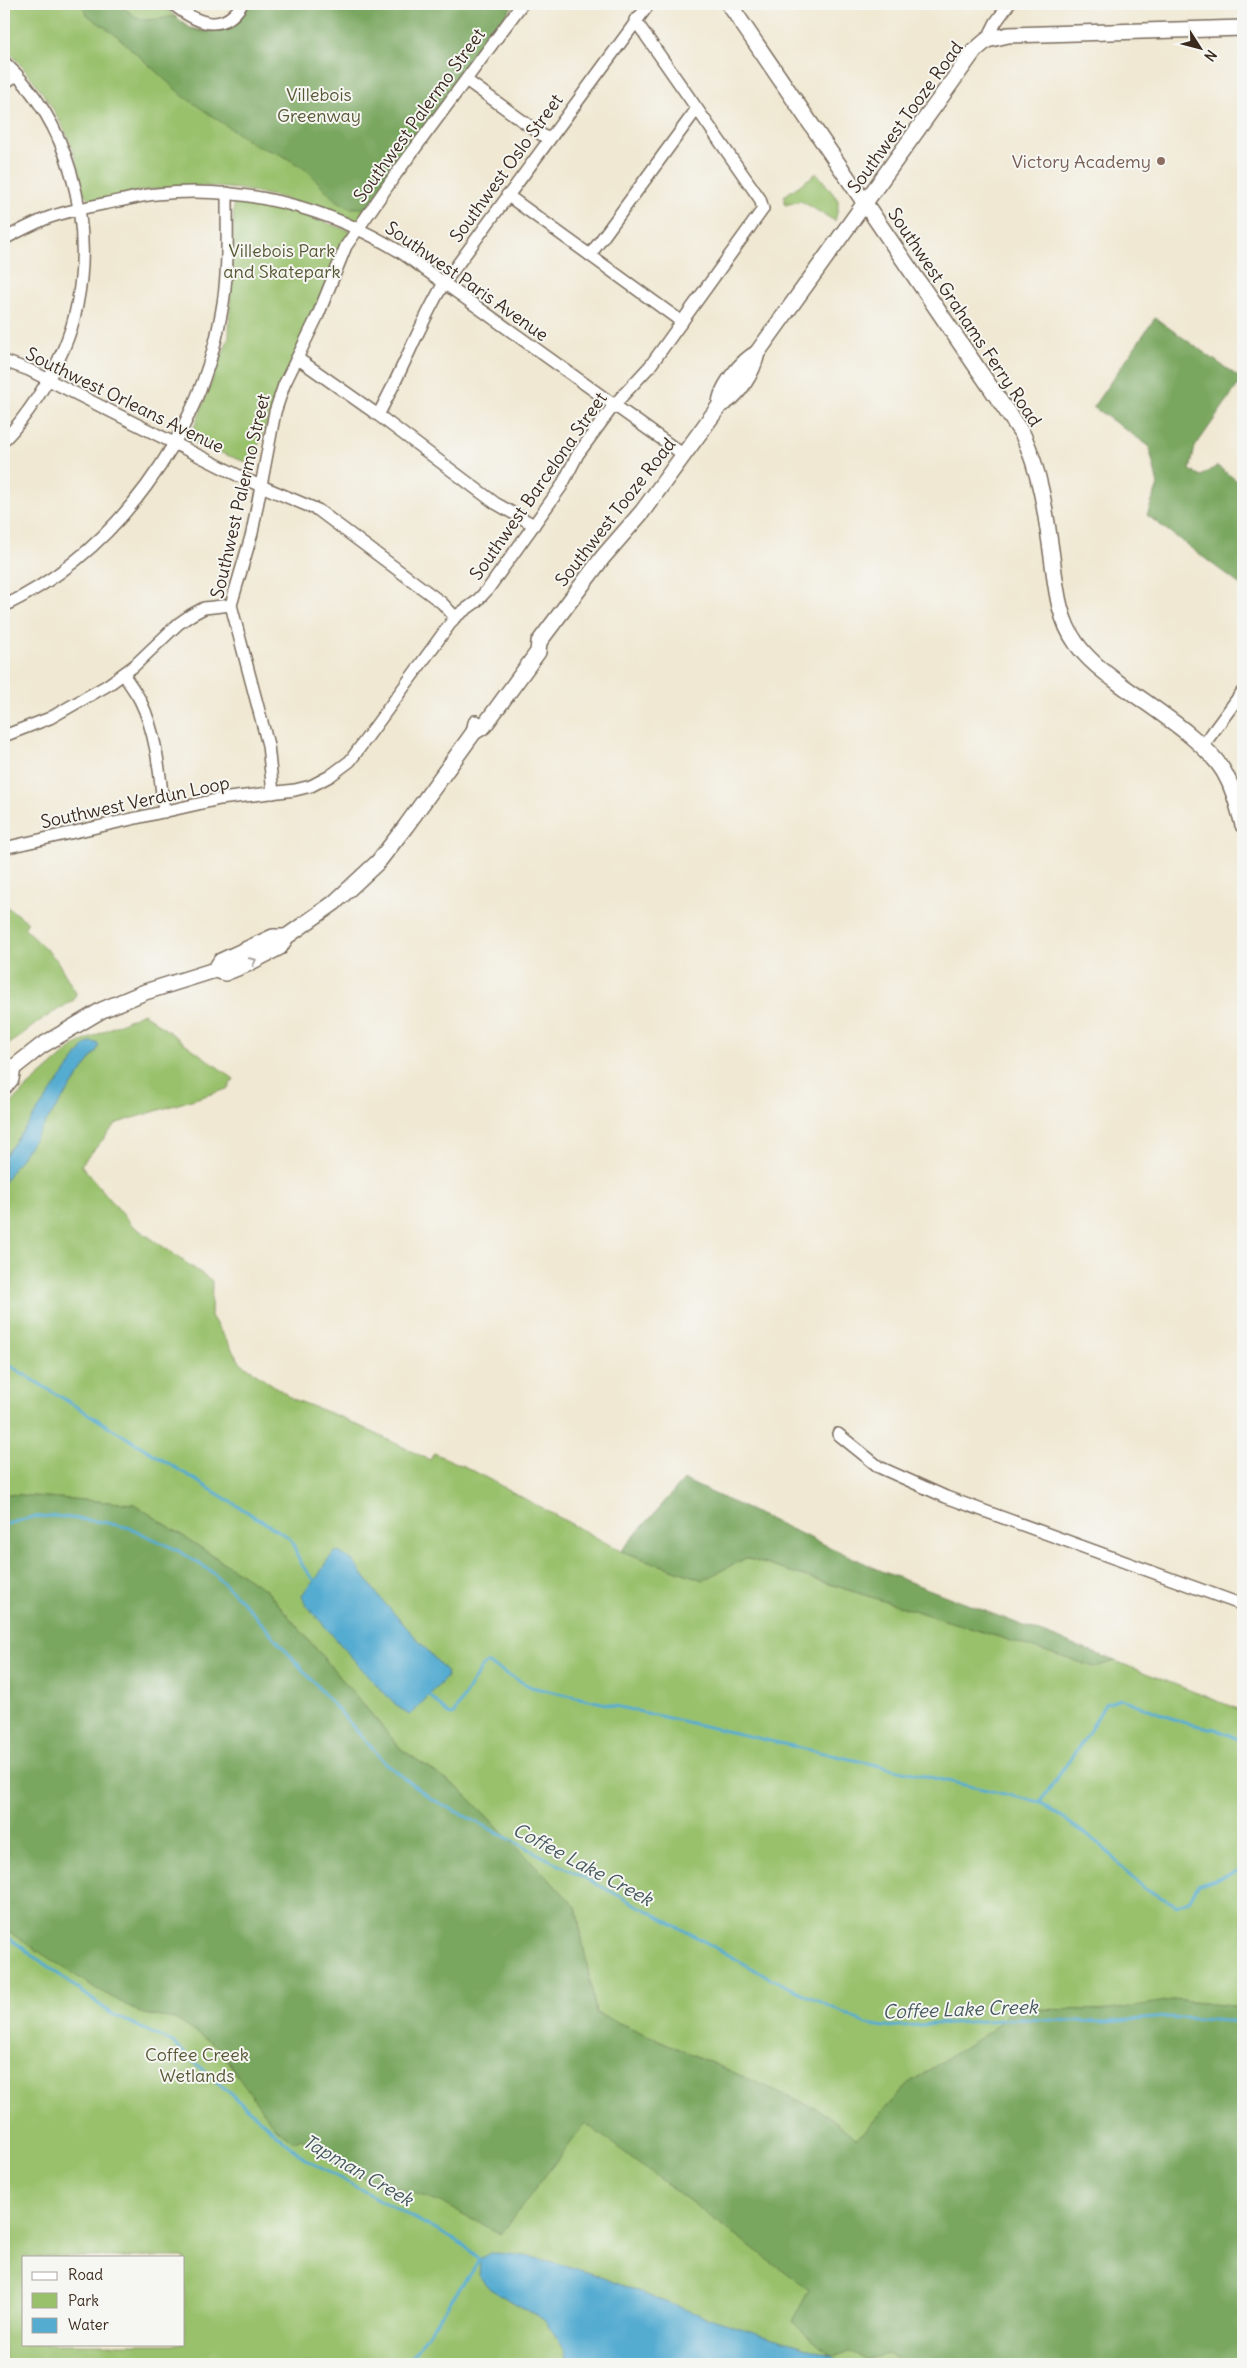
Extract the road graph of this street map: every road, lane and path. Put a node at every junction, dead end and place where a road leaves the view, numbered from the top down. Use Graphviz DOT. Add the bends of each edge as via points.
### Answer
graph roads {
  1 [pos="173,4"];
  2 [pos="242,4"];
  3 [pos="522,4"];
  4 [pos="648,4"];
  5 [pos="729,4"];
  6 [pos="1009,4"];
  7 [pos="635,20"];
  8 [pos="1243,28"];
  9 [pos="987,40"];
  10 [pos="4,62"];
  11 [pos="17,75"];
  12 [pos="466,80"];
  13 [pos="4,83"];
  14 [pos="696,110"];
  15 [pos="549,140"];
  16 [pos="228,193"];
  17 [pos="508,195"];
  18 [pos="866,203"];
  19 [pos="79,209"];
  20 [pos="358,228"];
  21 [pos="4,239"];
  22 [pos="590,255"];
  23 [pos="444,283"];
  24 [pos="682,322"];
  25 [pos="297,358"];
  26 [pos="4,361"];
  27 [pos="48,381"];
  28 [pos="614,405"];
  29 [pos="378,414"];
  30 [pos="4,440"];
  31 [pos="174,443"];
  32 [pos="684,455"];
  33 [pos="260,486"];
  34 [pos="534,526"];
  35 [pos="231,605"];
  36 [pos="4,606"];
  37 [pos="455,617"];
  38 [pos="123,674"];
  39 [pos="1243,691"];
  40 [pos="4,736"];
  41 [pos="1202,747"];
  42 [pos="273,792"];
  43 [pos="164,812"];
  44 [pos="1243,825"];
  45 [pos="4,848"];
  46 [pos="9,1069"];
  47 [pos="4,1087"];
  48 [pos="838,1434"];
  49 [pos="1243,1605"];
  1 -- 2 [label="street" via="208,24 223,21"];
  3 -- 12 [label="street, Southwest Palermo Street"];
  4 -- 7 [label="street, Southwest Oslo Street"];
  5 -- 18 [label="main road, Southwest Grahams Ferry Road"];
  6 -- 9 [label="street"];
  7 -- 14 [label="street"];
  7 -- 15 [label="street, Southwest Oslo Street"];
  8 -- 9 [label="main road, Southwest Tooze Road" via="1008,35"];
  9 -- 18 [label="main road, Southwest Tooze Road" via="963,65"];
  10 -- 11 [label="street"];
  11 -- 13 [label="street"];
  11 -- 19 [label="street" via="43,109 63,150"];
  12 -- 15 [label="street"];
  12 -- 20 [label="street, Southwest Palermo Street"];
  14 -- 22 [label="street"];
  14 -- 24 [label="street, Southwest Barcelona Street" via="763,209"];
  15 -- 17 [label="street, Southwest Oslo Street"];
  16 -- 19 [label="street, Southwest Paris Avenue" via="153,194"];
  16 -- 20 [label="street, Southwest Paris Avenue" via="282,201"];
  16 -- 31 [label="street" via="226,281 220,322 201,386"];
  17 -- 22 [label="street"];
  17 -- 23 [label="street, Southwest Oslo Street"];
  18 -- 32 [label="main road, Southwest Tooze Road" via="757,354 754,366 729,401 720,405"];
  18 -- 41 [label="main road, Southwest Grahams Ferry Road" via="1023,435 1040,485 1061,610 1074,640 1099,668"];
  19 -- 21 [label="street, Southwest Paris Avenue" via="45,219"];
  19 -- 27 [label="street" via="81,263 77,307 64,349"];
  20 -- 23 [label="street, Southwest Paris Avenue" via="402,253"];
  20 -- 25 [label="street, Southwest Palermo Street" via="340,258"];
  22 -- 24 [label="street"];
  23 -- 28 [label="street, Southwest Paris Avenue"];
  23 -- 29 [label="street, Southwest Oslo Street"];
  24 -- 28 [label="street, Southwest Barcelona Street" via="646,370"];
  25 -- 29 [label="street"];
  25 -- 33 [label="street, Southwest Palermo Street" via="275,412"];
  26 -- 27 [label="street, Southwest Orleans Avenue"];
  27 -- 30 [label="street"];
  27 -- 31 [label="street, Southwest Orleans Avenue"];
  28 -- 32 [label="street, Southwest Paris Avenue"];
  28 -- 34 [label="street, Southwest Barcelona Street" via="578,454 561,487"];
  29 -- 34 [label="street" via="495,504"];
  31 -- 33 [label="street, Southwest Orleans Avenue"];
  31 -- 36 [label="street" via="146,485 87,551 37,589"];
  32 -- 46 [label="main road, Southwest Tooze Road" via="539,642 538,652 484,726 474,732 378,862 334,903 286,937 280,947 252,962 226,973 215,970 146,992 102,1010"];
  33 -- 35 [label="street, Southwest Palermo Street" via="249,545"];
  33 -- 37 [label="street, Southwest Orleans Avenue" via="318,510 442,603"];
  34 -- 37 [label="street, Southwest Barcelona Street" via="488,589"];
  35 -- 38 [label="street" via="204,608 191,615"];
  35 -- 42 [label="street, Southwest Palermo Street" via="268,746"];
  37 -- 42 [label="street, Southwest Barcelona Street" via="350,761 311,786"];
  38 -- 40 [label="street" via="85,700"];
  38 -- 43 [label="street" via="147,717 160,770"];
  39 -- 41 [label="street"];
  41 -- 44 [label="main road, Southwest Grahams Ferry Road" via="1227,777"];
  42 -- 43 [label="street, Southwest Verdun Loop"];
  43 -- 45 [label="street, Southwest Verdun Loop"];
  46 -- 47 [label="main road" via="11,1079"];
  48 -- 49 [label="street" via="879,1468 946,1496"];
}
